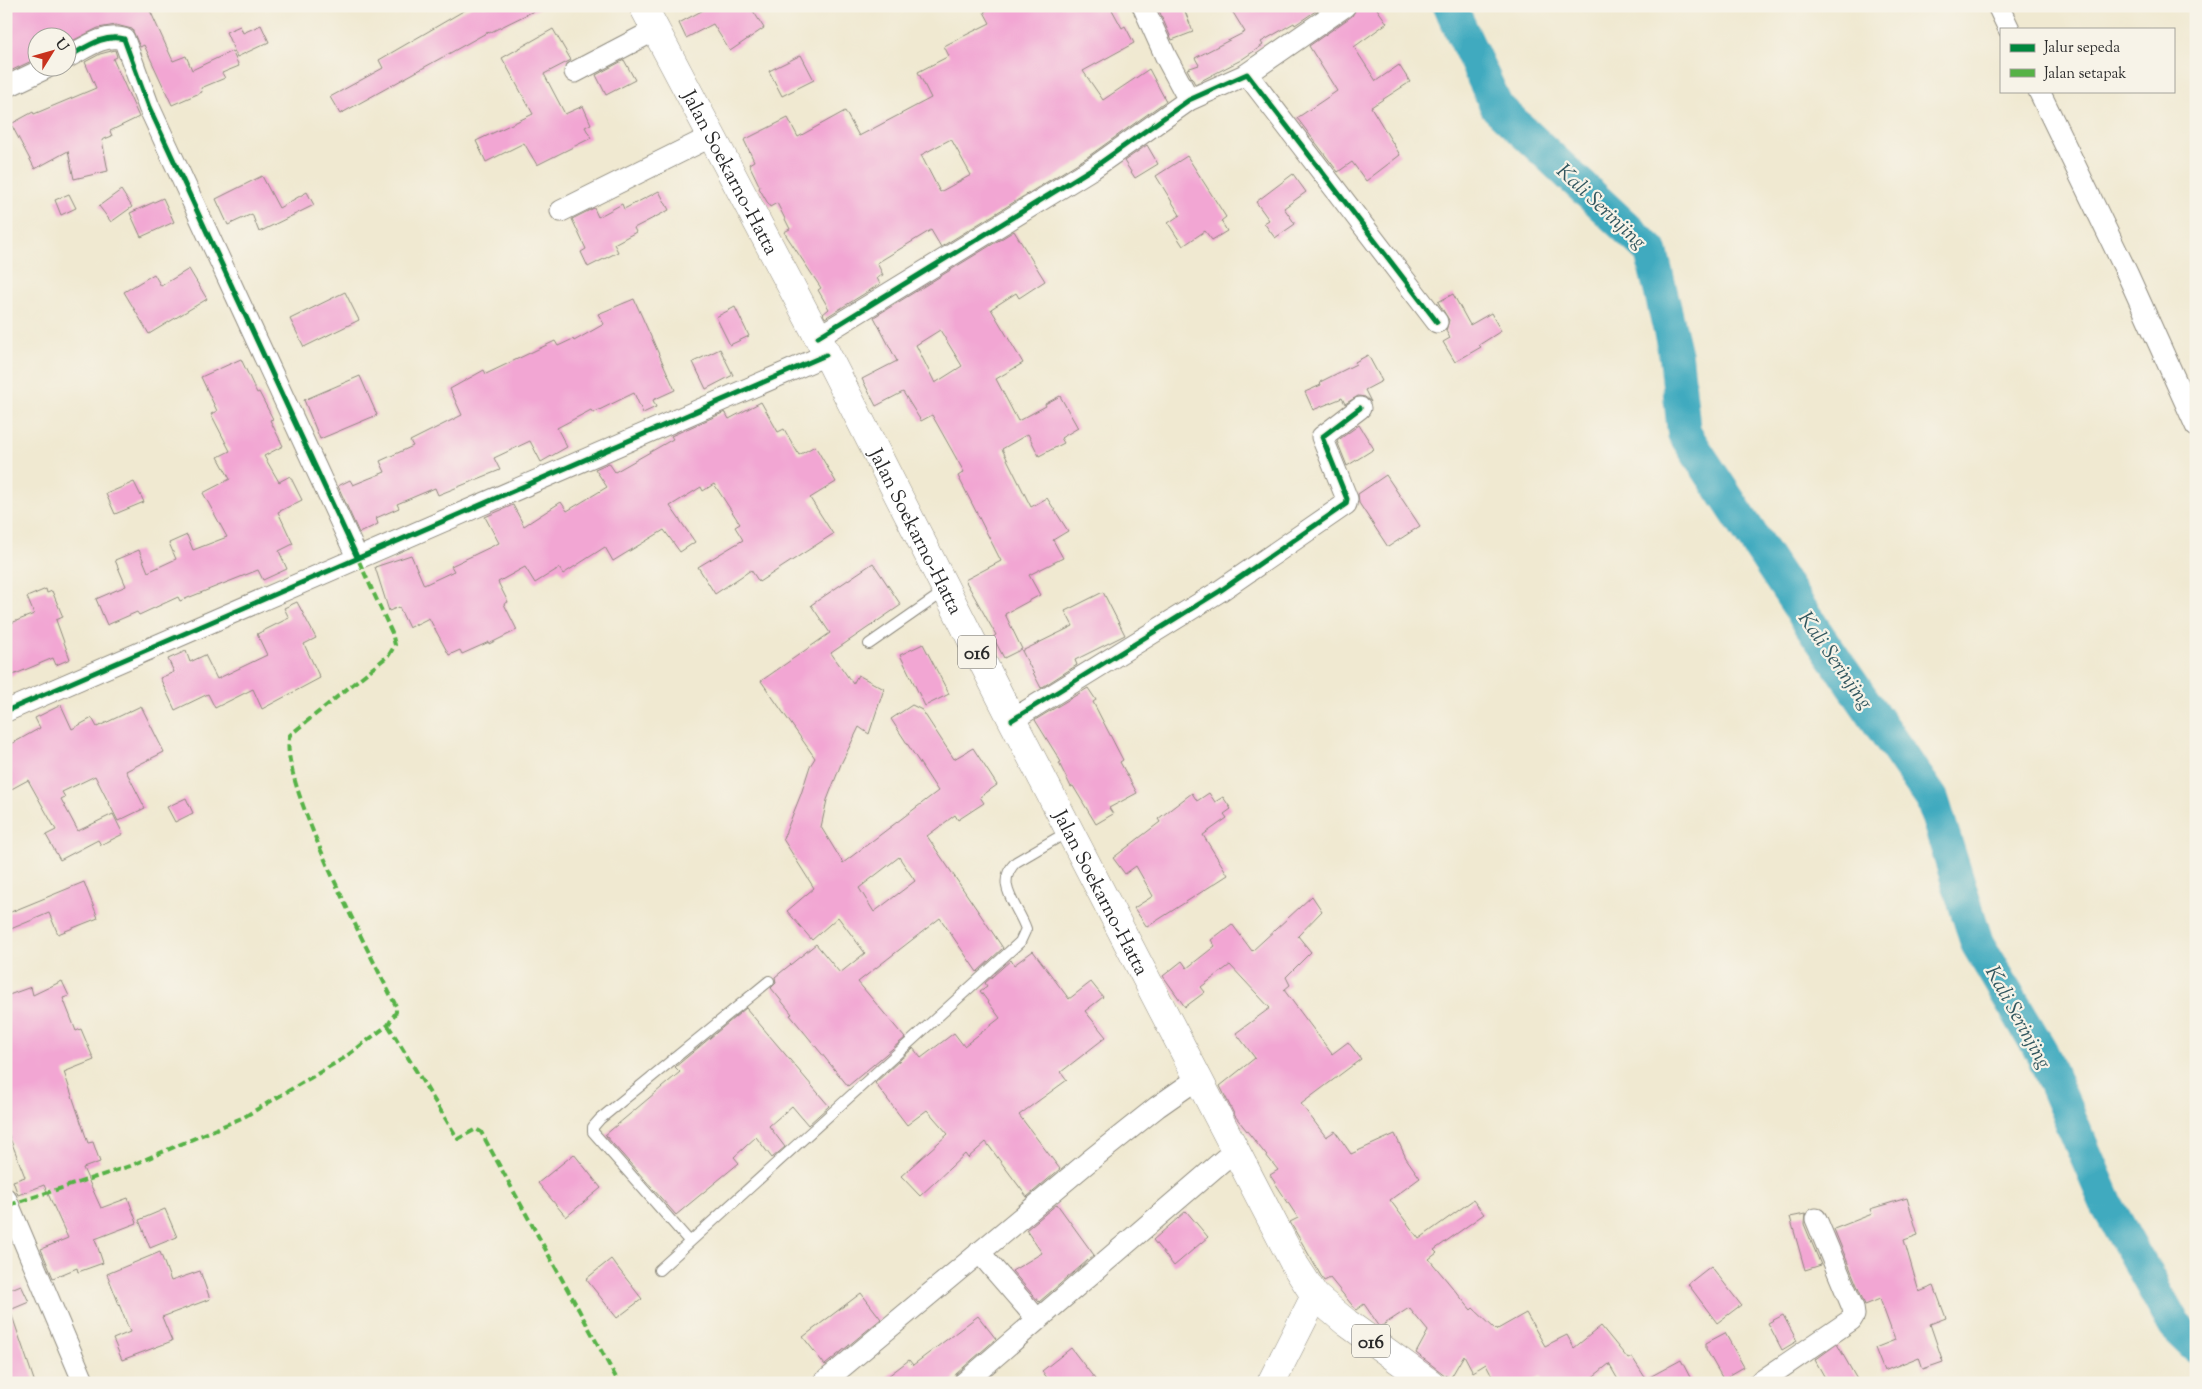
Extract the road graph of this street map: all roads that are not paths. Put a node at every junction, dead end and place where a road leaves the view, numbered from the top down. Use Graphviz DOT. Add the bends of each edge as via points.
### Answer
graph roads {
  1 [pos="643,6"];
  2 [pos="1143,6"];
  3 [pos="1345,6"];
  4 [pos="1998,6"];
  5 [pos="2009,28"];
  6 [pos="642,37"];
  7 [pos="78,52"];
  8 [pos="574,72"];
  9 [pos="1247,74"];
  10 [pos="28,77"];
  11 [pos="6,87"];
  12 [pos="2039,92"];
  13 [pos="1189,100"];
  14 [pos="712,136"];
  15 [pos="561,211"];
  16 [pos="1438,322"];
  17 [pos="822,346"];
  18 [pos="1360,408"];
  19 [pos="2196,426"];
  20 [pos="357,557"];
  21 [pos="946,591"];
  22 [pos="869,644"];
  23 [pos="6,711"];
  24 [pos="1012,720"];
  25 [pos="1070,831"];
  26 [pos="769,981"];
  27 [pos="1197,1079"];
  28 [pos="1234,1151"];
  29 [pos="6,1199"];
  30 [pos="1816,1219"];
  31 [pos="690,1242"];
  32 [pos="979,1252"];
  33 [pos="659,1270"];
  34 [pos="1315,1296"];
  35 [pos="1037,1319"];
  36 [pos="836,1379"];
  37 [pos="84,1383"];
  38 [pos="964,1383"];
  39 [pos="1271,1383"];
  40 [pos="1430,1383"];
  41 [pos="1759,1383"];
  1 -- 6 [label="main road, Jalan Soekarno-Hatta / 016"];
  2 -- 13 [label="street"];
  3 -- 9 [label="street"];
  4 -- 5 [label="street"];
  6 -- 8 [label="street"];
  6 -- 14 [label="main road, Jalan Soekarno-Hatta / 016"];
  7 -- 20 [label="street" via="106,38 124,39 149,107"];
  9 -- 13 [label="street"];
  9 -- 16 [label="street"];
  10 -- 11 [label="street"];
  12 -- 19 [label="street"];
  13 -- 17 [label="street" via="1093,168"];
  14 -- 15 [label="street"];
  14 -- 17 [label="main road, Jalan Soekarno-Hatta / 016"];
  17 -- 20 [label="street"];
  17 -- 21 [label="main road, Jalan Soekarno-Hatta / 016"];
  18 -- 24 [label="street" via="1322,437 1347,499 1346,504 1220,592"];
  20 -- 23 [label="street"];
  21 -- 22 [label="lane"];
  21 -- 24 [label="main road, Jalan Soekarno-Hatta / 016"];
  24 -- 25 [label="main road, Jalan Soekarno-Hatta / 016"];
  25 -- 27 [label="main road, Jalan Soekarno-Hatta / 016"];
  25 -- 31 [label="lane" via="1009,869 1005,880 1010,898 1026,929 1020,942"];
  26 -- 31 [label="lane" via="593,1127 596,1136"];
  27 -- 28 [label="main road, Jalan Soekarno-Hatta / 016"];
  27 -- 32 [label="street"];
  28 -- 34 [label="main road, Jalan Soekarno-Hatta / 016" via="1290,1258"];
  28 -- 35 [label="street"];
  29 -- 37 [label="street"];
  30 -- 41 [label="street" via="1854,1315"];
  31 -- 33 [label="lane"];
  32 -- 35 [label="street"];
  32 -- 36 [label="street"];
  34 -- 39 [label="main road"];
  34 -- 40 [label="main road, 016"];
  35 -- 38 [label="street"];
}
